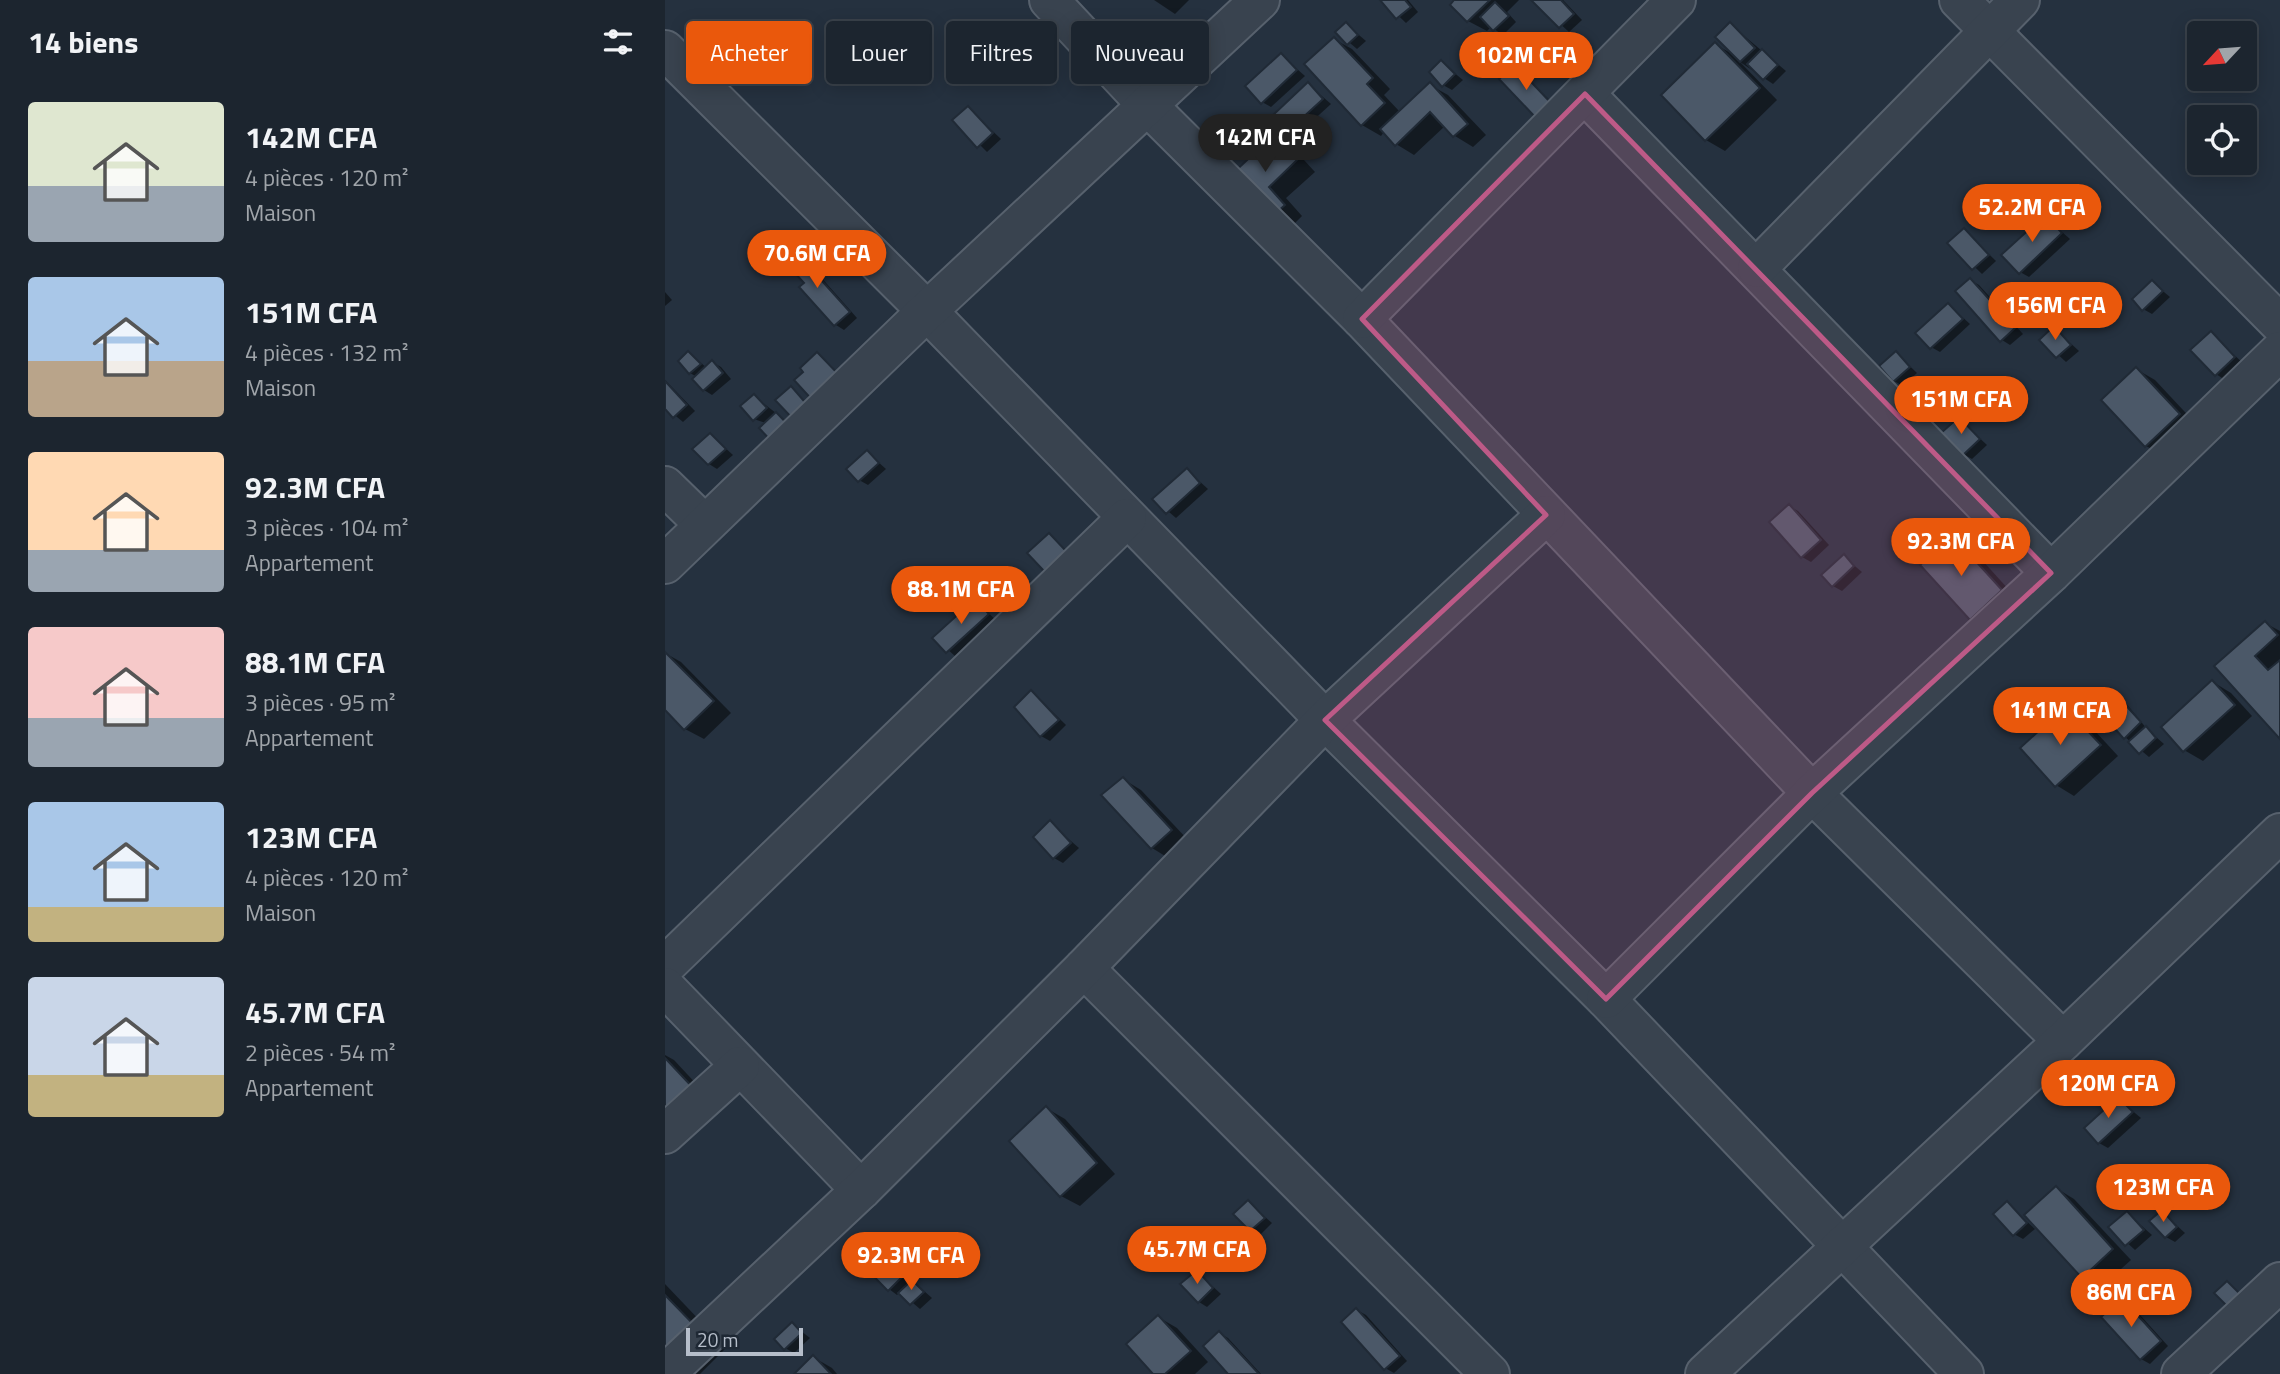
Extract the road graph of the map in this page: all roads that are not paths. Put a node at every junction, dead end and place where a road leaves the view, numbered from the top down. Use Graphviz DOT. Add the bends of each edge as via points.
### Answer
graph roads {
  1 [pos="1049,0"];
  2 [pos="1260,0"];
  3 [pos="1676,0"];
  4 [pos="1959,0"];
  5 [pos="2020,0"];
  6 [pos="1989,30"];
  7 [pos="665,50"];
  8 [pos="1585,94"];
  9 [pos="1149,107"];
  10 [pos="1757,268"];
  11 [pos="927,311"];
  12 [pos="1362,319"];
  13 [pos="2280,324"];
  14 [pos="2280,352"];
  15 [pos="665,486"];
  16 [pos="1546,515"];
  17 [pos="1126,518"];
  18 [pos="703,523"];
  19 [pos="665,564"];
  20 [pos="2051,573"];
  21 [pos="1325,720"];
  22 [pos="1812,793"];
  23 [pos="2280,833"];
  24 [pos="665,966"];
  25 [pos="1084,968"];
  26 [pos="665,987"];
  27 [pos="1606,999"];
  28 [pos="2063,1041"];
  29 [pos="740,1066"];
  30 [pos="665,1134"];
  31 [pos="861,1189"];
  32 [pos="1844,1247"];
  33 [pos="2280,1282"];
  34 [pos="665,1374"];
  35 [pos="1490,1374"];
  36 [pos="1705,1374"];
  37 [pos="1964,1374"];
  38 [pos="2181,1374"];
  1 -- 9 [label="street"];
  2 -- 9 [label="street"];
  3 -- 8 [label="street"];
  4 -- 6 [label="street"];
  5 -- 6 [label="street"];
  6 -- 10 [label="street"];
  6 -- 13 [label="street"];
  7 -- 11 [label="street"];
  8 -- 10 [label="street"];
  8 -- 12 [label="street"];
  9 -- 11 [label="street"];
  9 -- 12 [label="street"];
  10 -- 20 [label="street"];
  11 -- 17 [label="street"];
  11 -- 18 [label="street"];
  12 -- 16 [label="street"];
  14 -- 20 [label="street"];
  15 -- 18 [label="street"];
  16 -- 21 [label="street"];
  16 -- 22 [label="street"];
  17 -- 21 [label="street"];
  17 -- 24 [label="street"];
  18 -- 19 [label="street"];
  20 -- 22 [label="street"];
  21 -- 25 [label="street"];
  21 -- 27 [label="street"];
  22 -- 27 [label="street"];
  22 -- 28 [label="street"];
  23 -- 28 [label="street"];
  25 -- 31 [label="street"];
  25 -- 35 [label="street"];
  26 -- 29 [label="street"];
  27 -- 32 [label="street"];
  28 -- 32 [label="street"];
  29 -- 30 [label="street"];
  29 -- 31 [label="street"];
  31 -- 34 [label="street"];
  32 -- 36 [label="street"];
  32 -- 37 [label="street"];
  33 -- 38 [label="street"];
}
